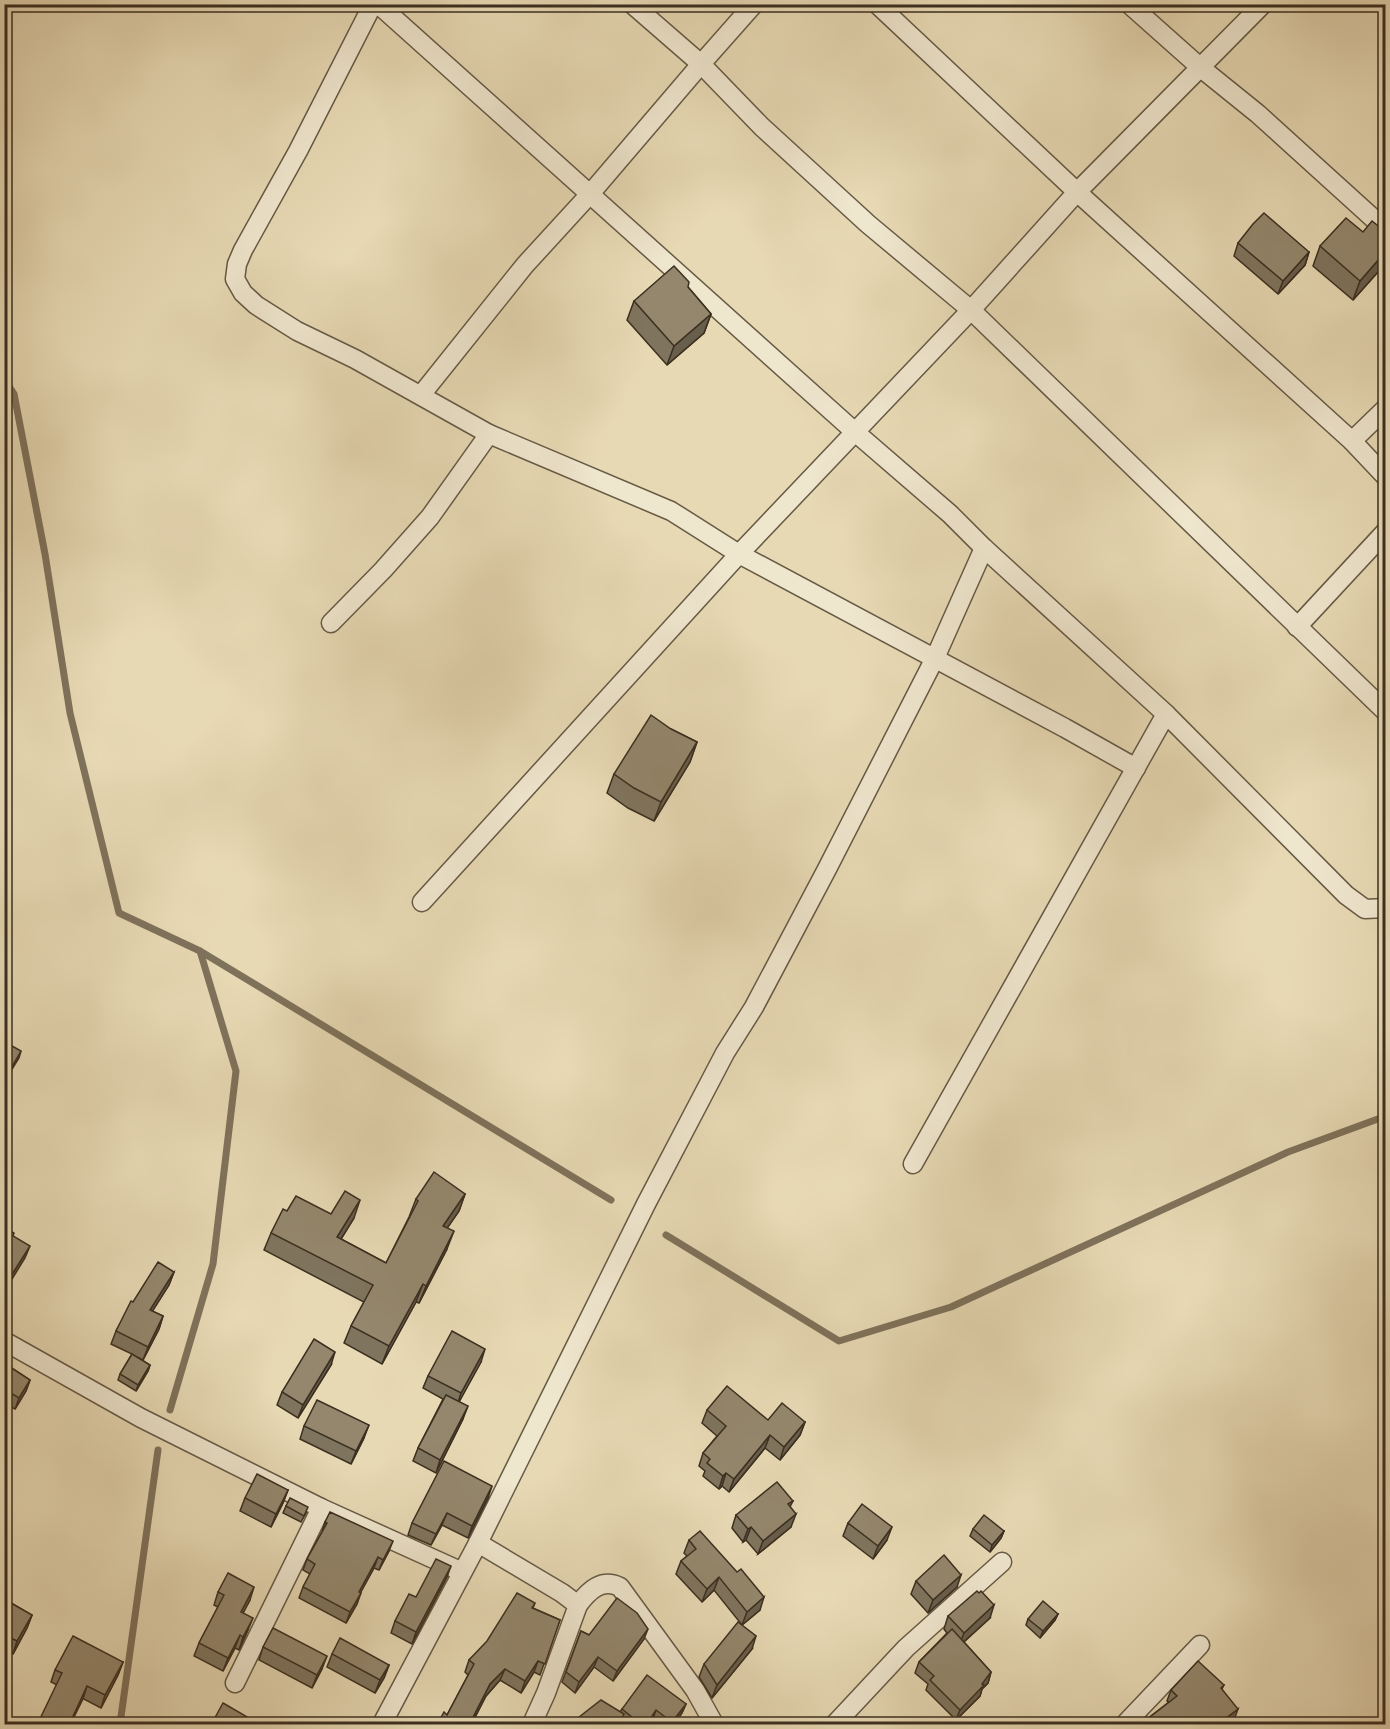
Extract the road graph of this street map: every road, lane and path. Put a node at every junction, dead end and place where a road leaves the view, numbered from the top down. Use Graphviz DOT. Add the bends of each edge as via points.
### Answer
graph roads {
  1 [pos="373,4"];
  2 [pos="378,4"];
  3 [pos="632,4"];
  4 [pos="754,4"];
  5 [pos="877,4"];
  6 [pos="1129,4"];
  7 [pos="1263,4"];
  8 [pos="701,63"];
  9 [pos="1201,68"];
  10 [pos="1077,192"];
  11 [pos="590,194"];
  12 [pos="1386,230"];
  13 [pos="971,310"];
  14 [pos="421,395"];
  15 [pos="1386,408"];
  16 [pos="855,432"];
  17 [pos="489,434"];
  18 [pos="1352,441"];
  19 [pos="1386,477"];
  20 [pos="1386,531"];
  21 [pos="984,548"];
  22 [pos="739,554"];
  23 [pos="332,623"];
  24 [pos="1297,627"];
  25 [pos="935,658"];
  26 [pos="1386,712"];
  27 [pos="1166,714"];
  28 [pos="1136,768"];
  29 [pos="422,902"];
  30 [pos="1386,908"];
  31 [pos="913,1164"];
  32 [pos="4,1341"];
  33 [pos="321,1508"];
  34 [pos="478,1543"];
  35 [pos="1002,1562"];
  36 [pos="463,1572"];
  37 [pos="578,1605"];
  38 [pos="1200,1645"];
  39 [pos="235,1683"];
  40 [pos="382,1725"];
  41 [pos="532,1725"];
  42 [pos="714,1725"];
  43 [pos="835,1725"];
  44 [pos="1125,1725"];
  1 -- 14 [label="street" via="243,250 235,279 256,305 297,331"];
  2 -- 11 [label="street"];
  3 -- 8 [label="street"];
  4 -- 8 [label="street"];
  5 -- 10 [label="street"];
  6 -- 9 [label="street"];
  7 -- 9 [label="street"];
  8 -- 11 [label="street"];
  8 -- 13 [label="street" via="762,127 868,224"];
  9 -- 10 [label="street"];
  9 -- 12 [label="street"];
  10 -- 13 [label="street"];
  10 -- 18 [label="street"];
  11 -- 14 [label="street" via="525,265"];
  11 -- 16 [label="street"];
  13 -- 16 [label="street"];
  13 -- 24 [label="street"];
  14 -- 17 [label="street"];
  15 -- 18 [label="street"];
  16 -- 21 [label="street"];
  16 -- 22 [label="street"];
  17 -- 22 [label="street" via="671,511"];
  17 -- 23 [label="street" via="430,517"];
  18 -- 19 [label="street"];
  20 -- 24 [label="street"];
  21 -- 25 [label="street"];
  21 -- 27 [label="street"];
  22 -- 25 [label="street"];
  22 -- 29 [label="street"];
  24 -- 26 [label="street"];
  25 -- 28 [label="street"];
  25 -- 34 [label="street" via="754,1007 725,1053 646,1204"];
  27 -- 28 [label="street"];
  27 -- 30 [label="street" via="1346,895 1365,909"];
  28 -- 31 [label="street"];
  32 -- 33 [label="street" via="141,1418"];
  33 -- 36 [label="street"];
  33 -- 39 [label="street"];
  34 -- 36 [label="street"];
  34 -- 37 [label="street"];
  35 -- 43 [label="street" via="906,1648"];
  36 -- 40 [label="street"];
  37 -- 41 [label="street"];
  37 -- 42 [label="street" via="589,1590 613,1583 620,1587 695,1690"];
  38 -- 44 [label="street"];
}
